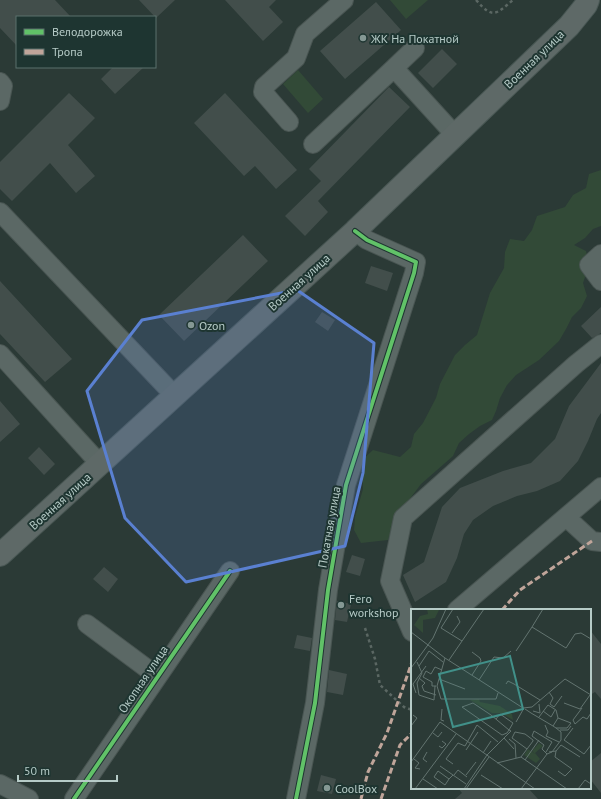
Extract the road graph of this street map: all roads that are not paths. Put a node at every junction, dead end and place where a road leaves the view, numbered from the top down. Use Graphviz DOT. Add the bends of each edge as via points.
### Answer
graph roads {
  1 [pos="344,0"];
  2 [pos="588,0"];
  3 [pos="415,48"];
  4 [pos="394,68"];
  5 [pos="0,82"];
  6 [pos="0,101"];
  7 [pos="290,122"];
  8 [pos="455,135"];
  9 [pos="314,144"];
  10 [pos="0,212"];
  11 [pos="355,231"];
  12 [pos="601,254"];
  13 [pos="601,281"];
  14 [pos="601,344"];
  15 [pos="0,354"];
  16 [pos="175,396"];
  17 [pos="100,464"];
  18 [pos="601,487"];
  19 [pos="566,517"];
  20 [pos="601,542"];
  21 [pos="0,555"];
  22 [pos="230,571"];
  23 [pos="458,609"];
  24 [pos="87,624"];
  25 [pos="411,630"];
  26 [pos="157,676"];
  27 [pos="0,784"];
  28 [pos="29,799"];
  29 [pos="74,799"];
  30 [pos="296,799"];
  1 -- 7 [label="street" via="305,34 296,58 264,87 263,92"];
  2 -- 8 [label="main road, Военная улица" via="569,26"];
  3 -- 4 [label="street"];
  4 -- 8 [label="street"];
  4 -- 9 [label="street"];
  5 -- 6 [label="street" via="3,86"];
  8 -- 11 [label="main road, Военная улица"];
  10 -- 16 [label="street"];
  11 -- 16 [label="main road, Военная улица"];
  11 -- 30 [label="street, Покатная улица" via="367,240 416,262 346,485 328,590 315,702"];
  12 -- 13 [label="street" via="589,265"];
  14 -- 25 [label="street" via="403,518 390,581"];
  15 -- 17 [label="street"];
  16 -- 17 [label="main road, Военная улица"];
  17 -- 21 [label="main road, Военная улица"];
  18 -- 19 [label="street"];
  19 -- 20 [label="street" via="592,541"];
  19 -- 23 [label="street"];
  22 -- 26 [label="street, Окопная улица"];
  24 -- 26 [label="street"];
  26 -- 29 [label="street, Окопная улица"];
  27 -- 28 [label="street"];
}
